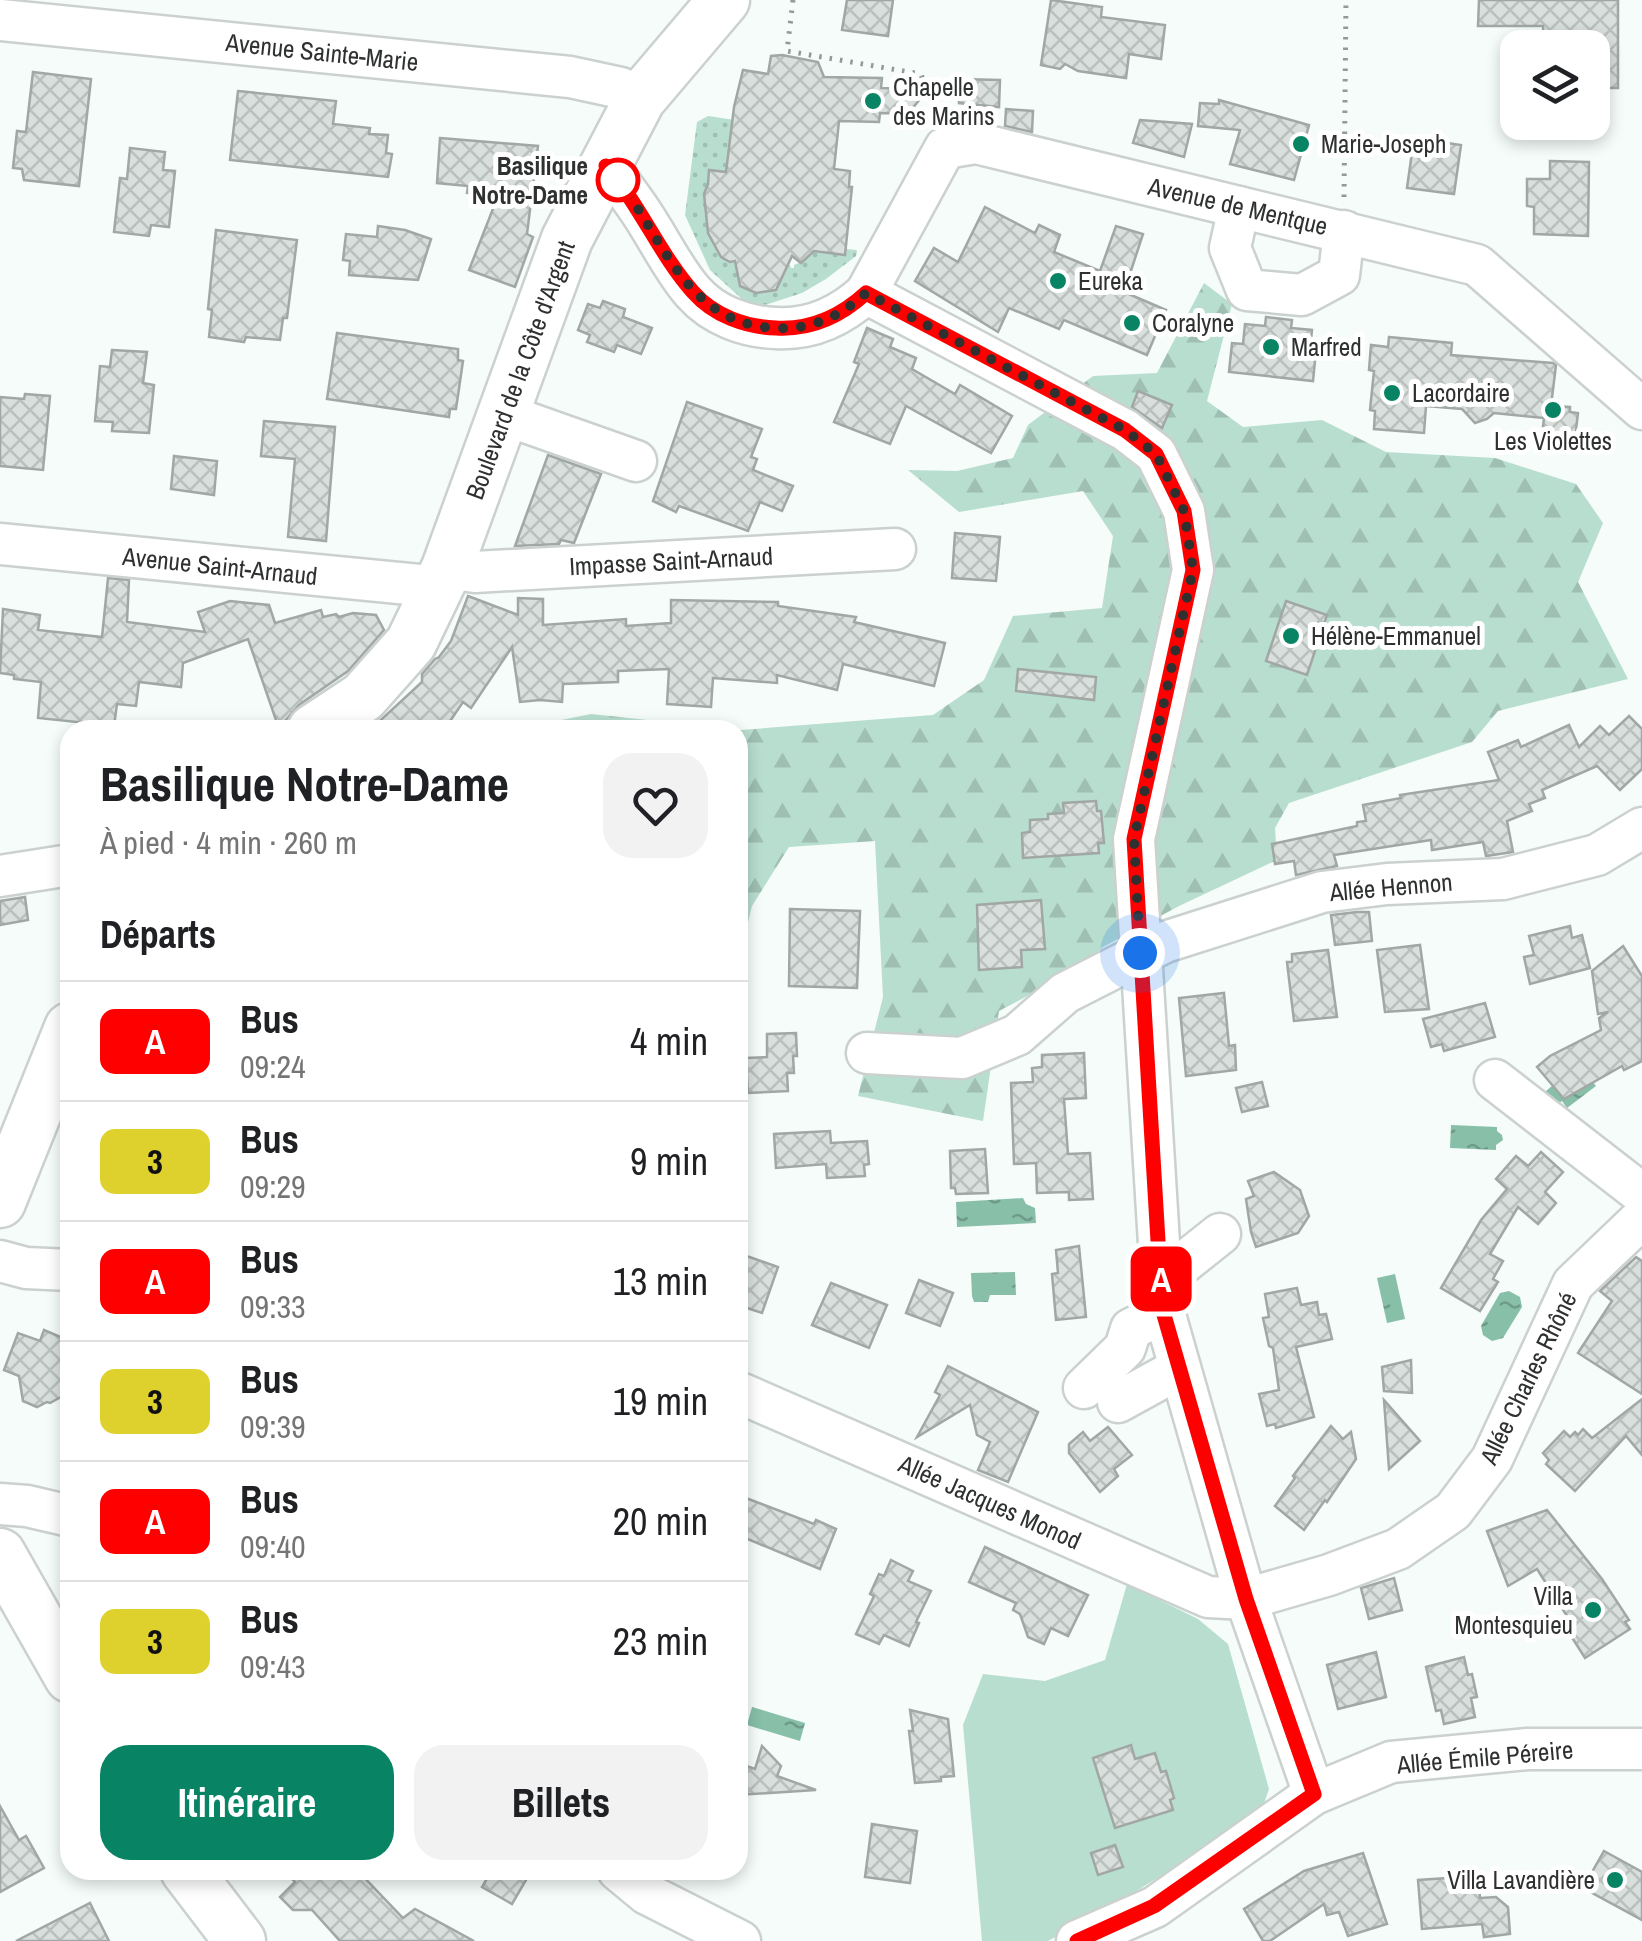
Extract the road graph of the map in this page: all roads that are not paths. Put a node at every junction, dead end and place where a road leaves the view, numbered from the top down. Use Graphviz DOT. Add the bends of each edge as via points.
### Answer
graph roads {
  1 [pos="724,0"];
  2 [pos="0,20"];
  3 [pos="640,99"];
  4 [pos="606,166"];
  5 [pos="1239,207"];
  6 [pos="1344,231"];
  7 [pos="866,293"];
  8 [pos="1642,409"];
  9 [pos="503,414"];
  10 [pos="636,461"];
  11 [pos="0,544"];
  12 [pos="895,549"];
  13 [pos="443,578"];
  14 [pos="328,720"];
  15 [pos="1642,828"];
  16 [pos="60,867"];
  17 [pos="0,876"];
  18 [pos="1140,953"];
  19 [pos="60,1053"];
  20 [pos="867,1053"];
  21 [pos="1495,1080"];
  22 [pos="1642,1194"];
  23 [pos="0,1202"];
  24 [pos="1642,1218"];
  25 [pos="1220,1234"];
  26 [pos="0,1261"];
  27 [pos="60,1270"];
  28 [pos="1162,1297"];
  29 [pos="1180,1368"];
  30 [pos="748,1396"];
  31 [pos="0,1504"];
  32 [pos="60,1514"];
  33 [pos="0,1554"];
  34 [pos="1246,1599"];
  35 [pos="60,1660"];
  36 [pos="1642,1749"];
  37 [pos="1314,1794"];
  38 [pos="194,1880"];
  39 [pos="630,1880"];
  40 [pos="240,1941"];
  41 [pos="740,1941"];
  42 [pos="1077,1941"];
  1 -- 3 [label="main road, Boulevard de la Côte d'Argent"];
  2 -- 3 [label="street, Avenue Sainte-Marie" via="570,77"];
  3 -- 4 [label="main road, Boulevard de la Côte d'Argent"];
  4 -- 7 [label="street" via="694,294 722,314 756,328 793,329 828,320"];
  4 -- 9 [label="main road, Boulevard de la Côte d'Argent" via="567,239"];
  5 -- 6 [label="street, Avenue de Mentque"];
  5 -- 6 [label="street" via="1230,248 1247,290 1302,295 1338,275"];
  5 -- 7 [label="street, Avenue de Mentque" via="976,144 945,148"];
  6 -- 8 [label="street, Avenue de Mentque" via="1476,265"];
  7 -- 18 [label="street" via="1125,430 1156,454 1184,511 1193,570 1134,839"];
  9 -- 10 [label="street"];
  9 -- 13 [label="main road, Boulevard de la Côte d'Argent"];
  11 -- 13 [label="street, Avenue Saint-Arnaud"];
  12 -- 13 [label="street, Impasse Saint-Arnaud"];
  13 -- 14 [label="main road, Boulevard de la Côte d'Argent" via="411,642 362,697"];
  15 -- 18 [label="street, Allée Hennon" via="1597,855 1503,879 1322,892"];
  16 -- 17 [label="street"];
  18 -- 20 [label="street, Allée Hennon" via="1065,993 1017,1036 962,1058"];
  18 -- 28 [label="street"];
  19 -- 23 [label="main road"];
  21 -- 22 [label="street"];
  24 -- 34 [label="street, Allée Charles Rhôné" via="1573,1284 1492,1459 1453,1511 1398,1550"];
  25 -- 28 [label="street"];
  26 -- 27 [label="street"];
  28 -- 29 [label="street"];
  28 -- 29 [label="street" via="1131,1330 1101,1395"];
  29 -- 34 [label="street"];
  30 -- 34 [label="street, Allée Jacques Monod" via="1208,1597"];
  31 -- 32 [label="street"];
  33 -- 35 [label="main road"];
  34 -- 37 [label="street"];
  36 -- 37 [label="street, Allée Émile Péreire" via="1528,1749 1391,1762"];
  37 -- 42 [label="street, Allée Émile Péreire" via="1154,1906"];
  38 -- 40 [label="main road"];
  39 -- 41 [label="street"];
}
